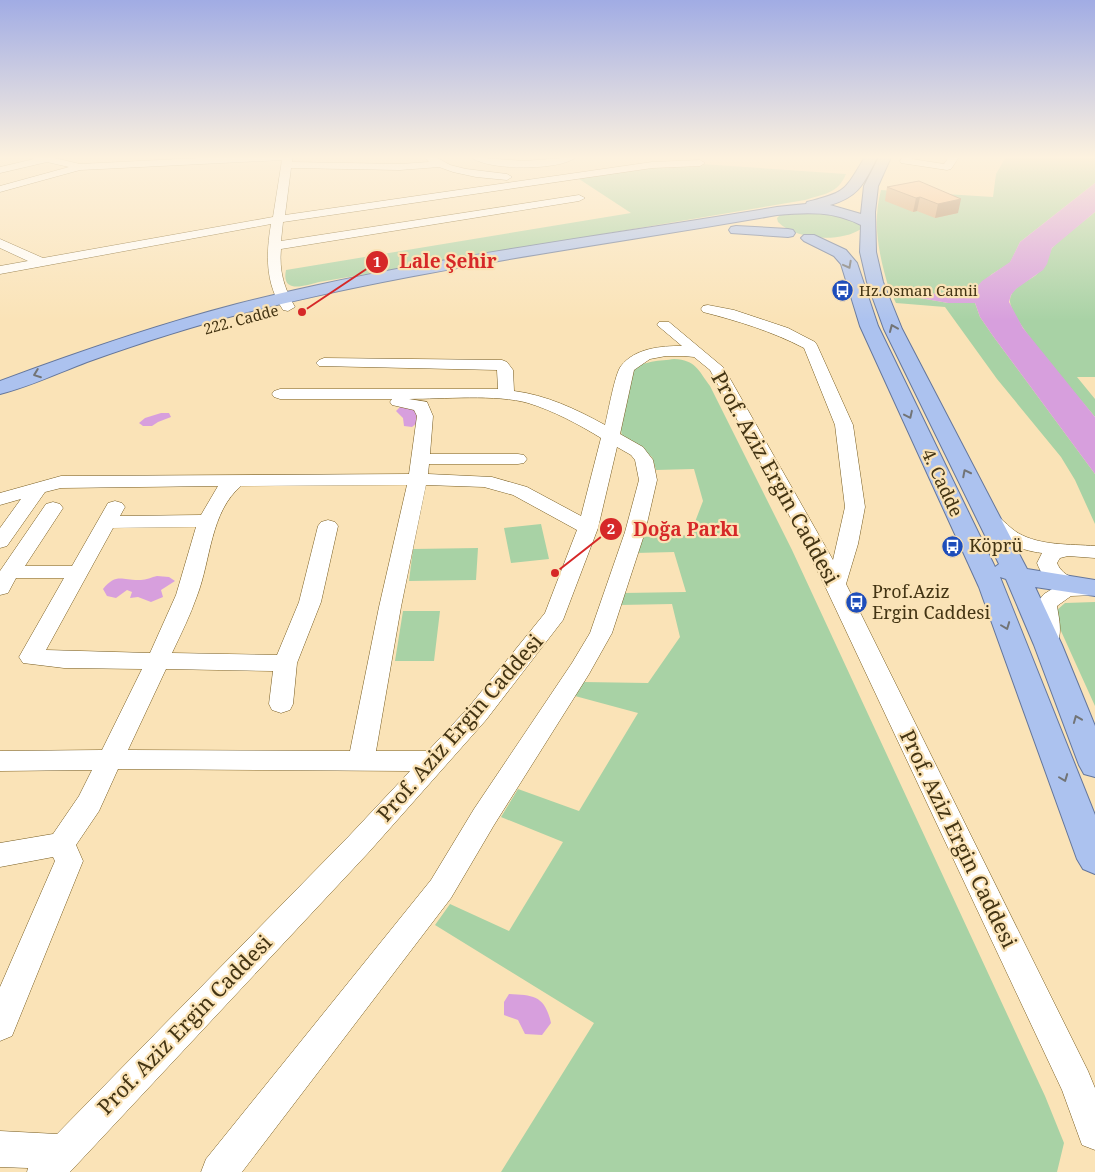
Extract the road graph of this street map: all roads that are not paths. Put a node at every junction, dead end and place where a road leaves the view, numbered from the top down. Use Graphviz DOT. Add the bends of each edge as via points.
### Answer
graph roads {
  1 [pos="280,212"];
  2 [pos="326,212"];
  3 [pos="347,212"];
  4 [pos="491,212"];
  5 [pos="776,212"];
  6 [pos="781,212"];
  7 [pos="837,212"];
  8 [pos="864,212"];
  9 [pos="279,219"];
  10 [pos="366,231"];
  11 [pos="859,232"];
  12 [pos="799,236"];
  13 [pos="0,243"];
  14 [pos="275,246"];
  15 [pos="41,262"];
  16 [pos="0,270"];
  17 [pos="285,303"];
  18 [pos="708,309"];
  19 [pos="664,325"];
  20 [pos="699,353"];
  21 [pos="324,363"];
  22 [pos="0,388"];
  23 [pos="280,394"];
  24 [pos="506,395"];
  25 [pos="343,400"];
  26 [pos="0,402"];
  27 [pos="610,436"];
  28 [pos="420,459"];
  29 [pos="518,459"];
  30 [pos="418,479"];
  31 [pos="235,482"];
  32 [pos="38,488"];
  33 [pos="0,499"];
  34 [pos="954,506"];
  35 [pos="53,508"];
  36 [pos="988,516"];
  37 [pos="208,521"];
  38 [pos="328,526"];
  39 [pos="588,528"];
  40 [pos="0,542"];
  41 [pos="1070,550"];
  42 [pos="1095,552"];
  43 [pos="79,572"];
  44 [pos="1017,575"];
  45 [pos="5,580"];
  46 [pos="835,584"];
  47 [pos="1087,587"];
  48 [pos="1048,645"];
  49 [pos="158,661"];
  50 [pos="285,663"];
  51 [pos="280,704"];
  52 [pos="111,759"];
  53 [pos="361,760"];
  54 [pos="0,761"];
  55 [pos="434,762"];
  56 [pos="1095,765"];
  57 [pos="62,844"];
  58 [pos="0,855"];
  59 [pos="1095,859"];
  60 [pos="0,1025"];
  61 [pos="1095,1132"];
  62 [pos="0,1149"];
  63 [pos="54,1162"];
  64 [pos="219,1172"];
  1 -- 9 [label="street"];
  2 -- 9 [label="street"];
  3 -- 10 [label="street"];
  4 -- 10 [label="street"];
  5 -- 17 [label="main road, 222. Cadde" via="412,271"];
  6 -- 12 [label="main road" via="776,221"];
  7 -- 11 [label="main road" via="847,213"];
  8 -- 11 [label="main road, 4. Cadde"];
  9 -- 14 [label="street"];
  9 -- 15 [label="street"];
  10 -- 14 [label="street"];
  11 -- 12 [label="main road, 222. Cadde"];
  36 -- 11 [label="main road, 4. Cadde, one-way" via="893,329"];
  12 -- 17 [label="main road, 222. Cadde" via="744,229 690,235"];
  12 -- 34 [label="main road, 4. Cadde, one-way" via="840,253 849,263 869,326"];
  13 -- 15 [label="street"];
  14 -- 17 [label="street" via="274,276"];
  15 -- 16 [label="street"];
  17 -- 22 [label="main road, 222. Cadde, one-way" via="148,334"];
  17 -- 26 [label="main road, 222. Cadde" via="77,371"];
  18 -- 46 [label="street" via="783,330 810,346 816,358 844,425 855,507 848,544"];
  19 -- 20 [label="street"];
  20 -- 27 [label="street, Prof. Aziz Ergin Caddesi" via="666,351 645,355 627,368"];
  20 -- 46 [label="street, Prof. Aziz Ergin Caddesi" via="716,368 806,526"];
  21 -- 24 [label="street" via="502,365"];
  23 -- 24 [label="street"];
  24 -- 27 [label="street" via="530,398 575,415"];
  25 -- 28 [label="street" via="408,402 422,406 425,416"];
  27 -- 39 [label="street, Prof. Aziz Ergin Caddesi"];
  27 -- 64 [label="street" via="637,451 644,460 648,480 635,532 601,633 441,889"];
  28 -- 29 [label="street"];
  28 -- 30 [label="street"];
  30 -- 31 [label="street"];
  30 -- 39 [label="street" via="484,481 520,491"];
  30 -- 53 [label="street"];
  31 -- 32 [label="street" via="61,482"];
  31 -- 37 [label="street" via="224,491"];
  32 -- 33 [label="street"];
  32 -- 40 [label="street"];
  34 -- 44 [label="main road" via="994,562"];
  34 -- 59 [label="main road, 4. Cadde, one-way" via="992,588"];
  35 -- 45 [label="street"];
  36 -- 41 [label="street" via="1013,540"];
  36 -- 44 [label="main road, 4. Cadde"];
  37 -- 43 [label="street" via="111,514"];
  37 -- 49 [label="street" via="187,595"];
  38 -- 50 [label="street" via="310,602"];
  39 -- 55 [label="street, Prof. Aziz Ergin Caddesi" via="555,615 477,714"];
  41 -- 42 [label="street"];
  41 -- 47 [label="street" via="1052,554 1047,563 1049,569 1055,575"];
  43 -- 45 [label="street"];
  43 -- 49 [label="street" via="31,657"];
  44 -- 47 [label="main road"];
  44 -- 48 [label="main road, 4. Cadde"];
  46 -- 61 [label="street, Prof. Aziz Ergin Caddesi" via="1076,1083"];
  47 -- 48 [label="street" via="1054,595 1046,605"];
  56 -- 48 [label="main road, 4. Cadde, one-way"];
  49 -- 50 [label="street"];
  49 -- 52 [label="street"];
  50 -- 51 [label="street"];
  52 -- 53 [label="street"];
  52 -- 54 [label="street"];
  52 -- 57 [label="street" via="89,803"];
  53 -- 55 [label="street"];
  55 -- 63 [label="street, Prof. Aziz Ergin Caddesi"];
  57 -- 58 [label="street"];
  57 -- 60 [label="street" via="69,861"];
  62 -- 63 [label="street"];
}
